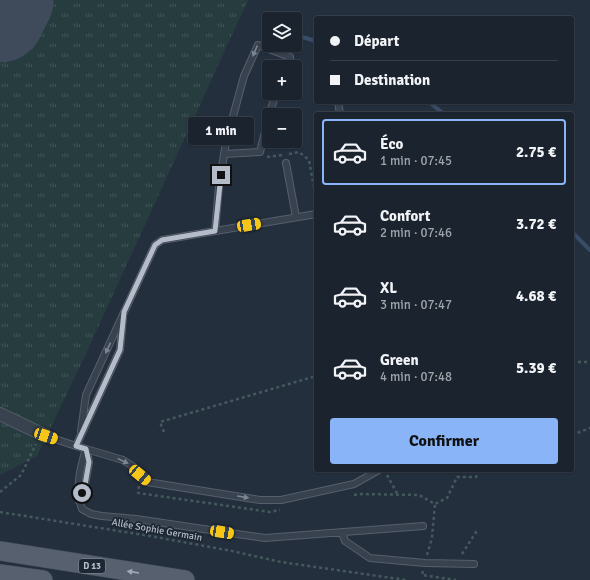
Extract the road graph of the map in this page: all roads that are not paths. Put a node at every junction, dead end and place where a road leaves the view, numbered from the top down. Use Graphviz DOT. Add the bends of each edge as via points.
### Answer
graph roads {
  1 [pos="289,60"];
  2 [pos="262,144"];
  3 [pos="224,154"];
  4 [pos="286,163"];
  5 [pos="314,214"];
  6 [pos="296,217"];
  7 [pos="215,231"];
  8 [pos="124,312"];
  9 [pos="0,414"];
  10 [pos="81,431"];
  11 [pos="44,435"];
  12 [pos="76,446"];
  13 [pos="86,449"];
  14 [pos="375,472"];
  15 [pos="423,526"];
  16 [pos="342,532"];
  17 [pos="0,551"];
  18 [pos="474,564"];
  19 [pos="0,574"];
  20 [pos="43,580"];
  21 [pos="185,580"];
  1 -- 3 [label="lane, one-way" via="290,57 258,44 244,76"];
  2 -- 3 [label="lane" via="260,152"];
  3 -- 7 [label="lane"];
  4 -- 6 [label="lane"];
  5 -- 6 [label="lane"];
  6 -- 7 [label="lane"];
  7 -- 8 [label="lane" via="162,240 155,245"];
  8 -- 10 [label="lane, one-way" via="86,395"];
  8 -- 10 [label="lane" via="120,350"];
  9 -- 11 [label="street"];
  10 -- 12 [label="lane"];
  11 -- 12 [label="lane"];
  12 -- 13 [label="lane"];
  13 -- 14 [label="lane, one-way" via="124,460 147,482 260,500 281,500 354,484"];
  13 -- 16 [label="lane" via="89,462 79,501 82,509 91,514 265,538"];
  15 -- 16 [label="lane"];
  16 -- 18 [label="lane" via="345,542 370,558"];
  21 -- 17 [label="main road, D 13, one-way"];
  19 -- 20 [label="main road"];
}
